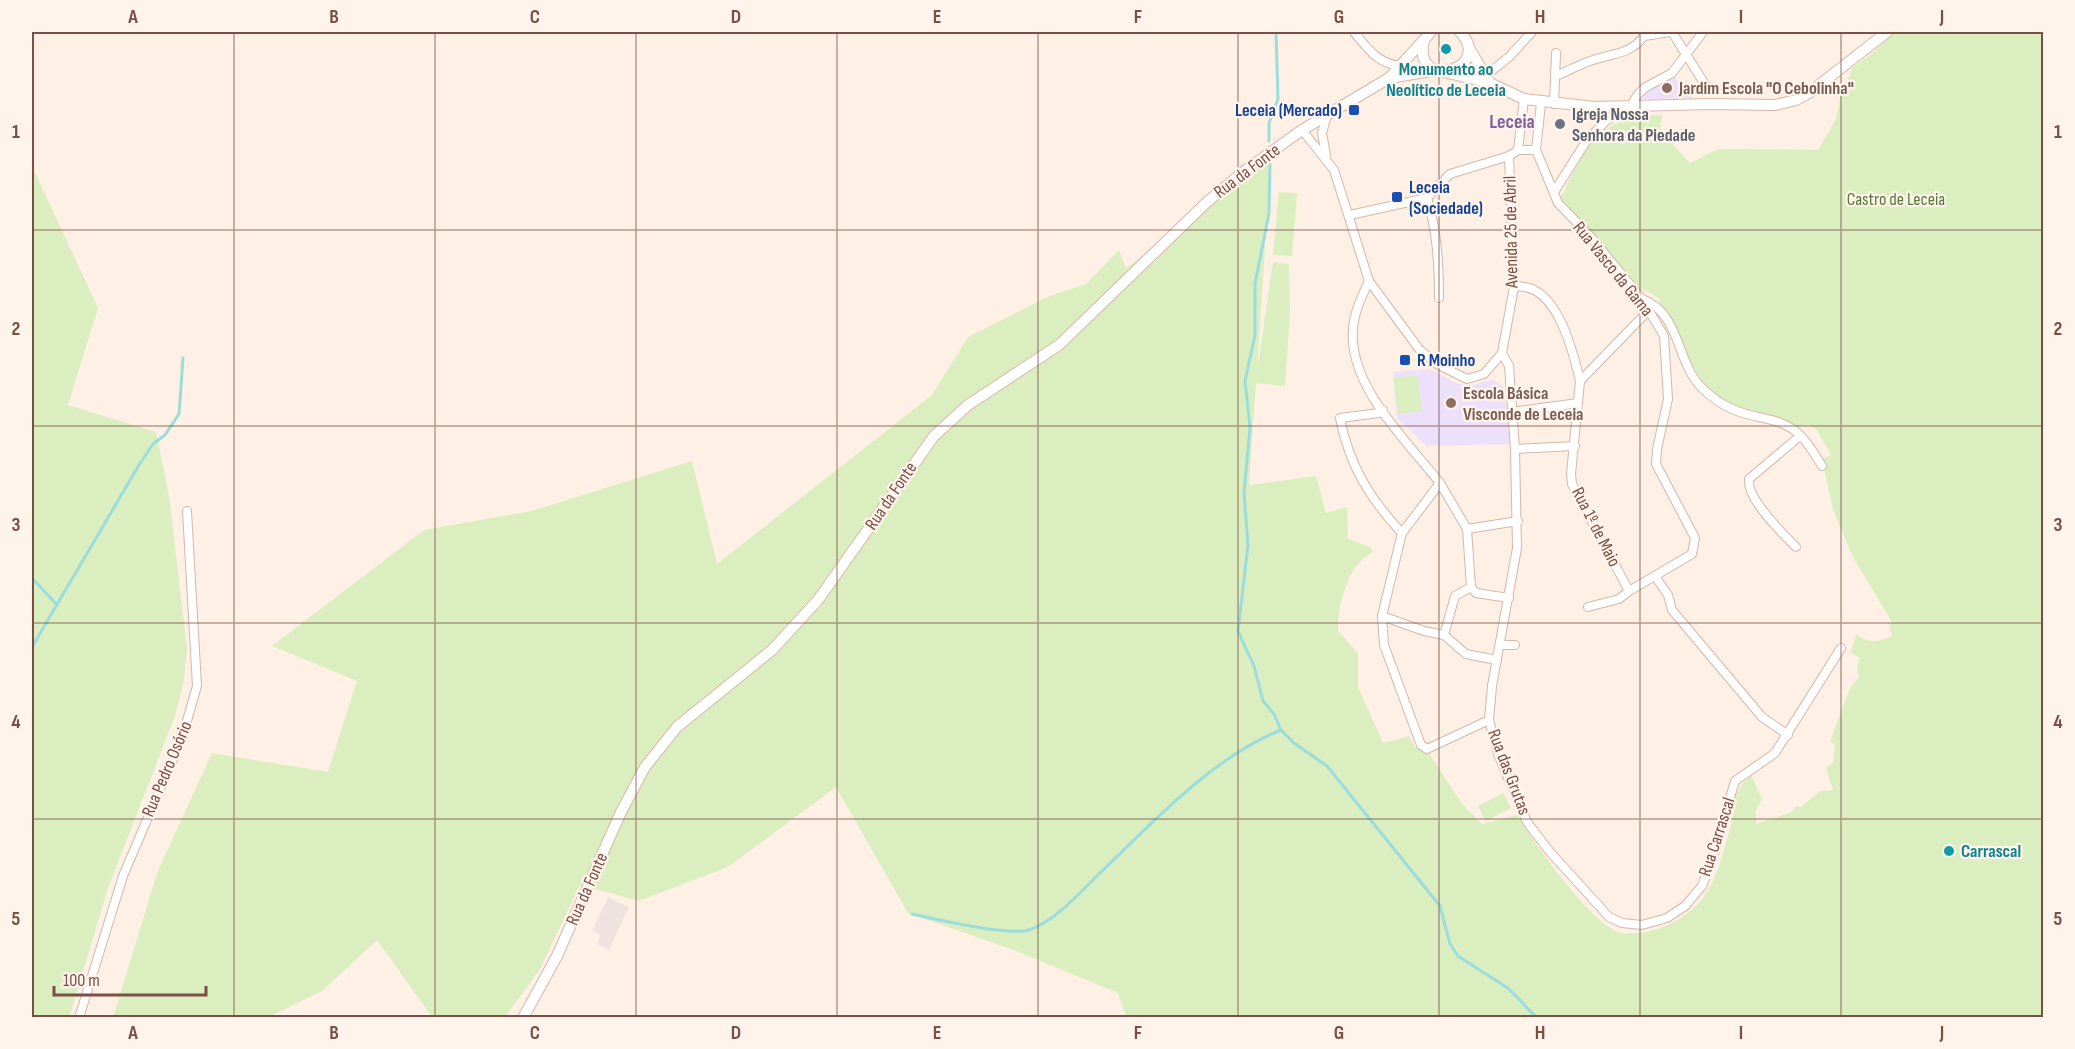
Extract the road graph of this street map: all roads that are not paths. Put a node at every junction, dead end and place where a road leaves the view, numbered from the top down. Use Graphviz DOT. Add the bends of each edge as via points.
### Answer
graph roads {
  1 [pos="1354,32"];
  2 [pos="1532,32"];
  3 [pos="1671,32"];
  4 [pos="1703,32"];
  5 [pos="1887,32"];
  6 [pos="1428,36"];
  7 [pos="1465,37"];
  8 [pos="1556,53"];
  9 [pos="1686,57"];
  10 [pos="1400,66"];
  11 [pos="1441,71"];
  12 [pos="1556,76"];
  13 [pos="1488,79"];
  14 [pos="1385,80"];
  15 [pos="1709,91"];
  16 [pos="1521,98"];
  17 [pos="1540,103"];
  18 [pos="1554,104"];
  19 [pos="1630,107"];
  20 [pos="1327,115"];
  21 [pos="1302,130"];
  22 [pos="1518,150"];
  23 [pos="1536,150"];
  24 [pos="1509,156"];
  25 [pos="1327,158"];
  26 [pos="1554,192"];
  27 [pos="1427,198"];
  28 [pos="1350,215"];
  29 [pos="1369,281"];
  30 [pos="1514,287"];
  31 [pos="1439,298"];
  32 [pos="1642,299"];
  33 [pos="1649,310"];
  34 [pos="1502,352"];
  35 [pos="1580,381"];
  36 [pos="1578,403"];
  37 [pos="1383,410"];
  38 [pos="1512,412"];
  39 [pos="1800,436"];
  40 [pos="1575,446"];
  41 [pos="1515,449"];
  42 [pos="1822,466"];
  43 [pos="1440,483"];
  44 [pos="187,511"];
  45 [pos="1518,521"];
  46 [pos="1467,529"];
  47 [pos="1402,533"];
  48 [pos="1796,548"];
  49 [pos="1655,576"];
  50 [pos="1471,587"];
  51 [pos="1629,591"];
  52 [pos="1509,598"];
  53 [pos="1588,607"];
  54 [pos="1382,616"];
  55 [pos="1444,635"];
  56 [pos="1500,645"];
  57 [pos="1515,645"];
  58 [pos="1841,648"];
  59 [pos="1497,660"];
  60 [pos="1489,720"];
  61 [pos="1788,735"];
  62 [pos="1609,917"];
  63 [pos="79,1017"];
  64 [pos="523,1017"];
  1 -- 10 [label="street" via="1383,63"];
  2 -- 13 [label="street"];
  3 -- 9 [label="street"];
  3 -- 12 [label="street" via="1644,36 1626,51 1593,59"];
  4 -- 9 [label="street"];
  5 -- 19 [label="main road" via="1809,93 1787,103"];
  6 -- 10 [label="main road, Rua da Fonte"];
  6 -- 11 [label="main road" via="1423,54 1426,61"];
  7 -- 11 [label="main road" via="1464,62 1452,71"];
  7 -- 13 [label="main road"];
  8 -- 12 [label="street"];
  9 -- 15 [label="street"];
  9 -- 19 [label="street" via="1672,73 1638,94"];
  10 -- 14 [label="main road, Rua da Fonte"];
  11 -- 13 [label="main road"];
  11 -- 14 [label="main road, Rua da Fonte"];
  12 -- 18 [label="street"];
  13 -- 16 [label="main road"];
  14 -- 20 [label="main road, Rua da Fonte"];
  16 -- 17 [label="main road"];
  16 -- 22 [label="street"];
  17 -- 18 [label="main road"];
  17 -- 23 [label="street"];
  18 -- 19 [label="main road"];
  19 -- 26 [label="street" via="1606,121 1587,140"];
  20 -- 21 [label="main road, Rua da Fonte"];
  20 -- 25 [label="street" via="1322,133"];
  21 -- 25 [label="street"];
  21 -- 64 [label="main road, Rua da Fonte" via="1207,202 1059,345 984,393 944,425 803,617 772,650 667,738 625,804 557,956"];
  22 -- 23 [label="street"];
  22 -- 24 [label="street"];
  23 -- 26 [label="street, Rua Vasco da Gama"];
  24 -- 27 [label="street" via="1450,174"];
  24 -- 30 [label="street, Avenida 25 de Abril"];
  25 -- 28 [label="street"];
  26 -- 32 [label="street, Rua Vasco da Gama" via="1563,208"];
  27 -- 28 [label="street"];
  27 -- 31 [label="street" via="1440,261"];
  28 -- 29 [label="street"];
  29 -- 34 [label="street" via="1419,349 1460,377 1484,374"];
  29 -- 37 [label="street" via="1354,316 1353,344 1363,380"];
  30 -- 34 [label="street, Avenida 25 de Abril"];
  30 -- 35 [label="street, Rua 1º de Maio" via="1527,287 1542,295 1568,334"];
  32 -- 33 [label="street, Rua Vasco da Gama"];
  32 -- 39 [label="street" via="1654,303 1663,314 1701,387 1721,403 1748,415 1777,420"];
  33 -- 35 [label="street"];
  33 -- 49 [label="street, Rua Vasco da Gama" via="1664,336 1668,382 1656,464 1691,529 1695,547 1692,554"];
  34 -- 38 [label="street, Avenida 25 de Abril" via="1509,366"];
  35 -- 36 [label="street, Rua 1º de Maio"];
  36 -- 38 [label="street"];
  36 -- 40 [label="street, Rua 1º de Maio"];
  37 -- 43 [label="street"];
  37 -- 47 [label="street" via="1340,418 1354,470 1378,507"];
  38 -- 41 [label="street, Avenida 25 de Abril"];
  39 -- 42 [label="street"];
  39 -- 48 [label="street" via="1749,479 1748,485 1764,512"];
  40 -- 41 [label="street"];
  40 -- 51 [label="street, Rua 1º de Maio" via="1572,484"];
  41 -- 45 [label="street, Avenida 25 de Abril"];
  43 -- 46 [label="street"];
  43 -- 47 [label="street"];
  44 -- 63 [label="street, Rua Pedro Osório" via="197,686 182,738 123,876"];
  45 -- 46 [label="street"];
  45 -- 52 [label="street, Avenida 25 de Abril"];
  46 -- 50 [label="street"];
  47 -- 54 [label="street"];
  49 -- 51 [label="street, Rua Vasco da Gama"];
  49 -- 61 [label="street" via="1668,595 1672,610 1761,717"];
  50 -- 52 [label="street" via="1476,593"];
  50 -- 55 [label="street" via="1455,596"];
  51 -- 53 [label="street, Rua Vasco da Gama" via="1620,599"];
  52 -- 56 [label="street, Rua das Grutas"];
  54 -- 55 [label="street"];
  54 -- 60 [label="street" via="1384,645 1421,745 1427,749"];
  55 -- 59 [label="street" via="1466,654"];
  56 -- 57 [label="street"];
  56 -- 59 [label="street, Rua das Grutas"];
  58 -- 61 [label="street, Rua Carrascal"];
  59 -- 60 [label="street, Rua das Grutas"];
  60 -- 62 [label="street, Rua das Grutas" via="1502,764 1527,822"];
  61 -- 62 [label="street, Rua Carrascal" via="1775,753 1736,781 1702,886 1685,906 1667,918 1642,925"];
}
